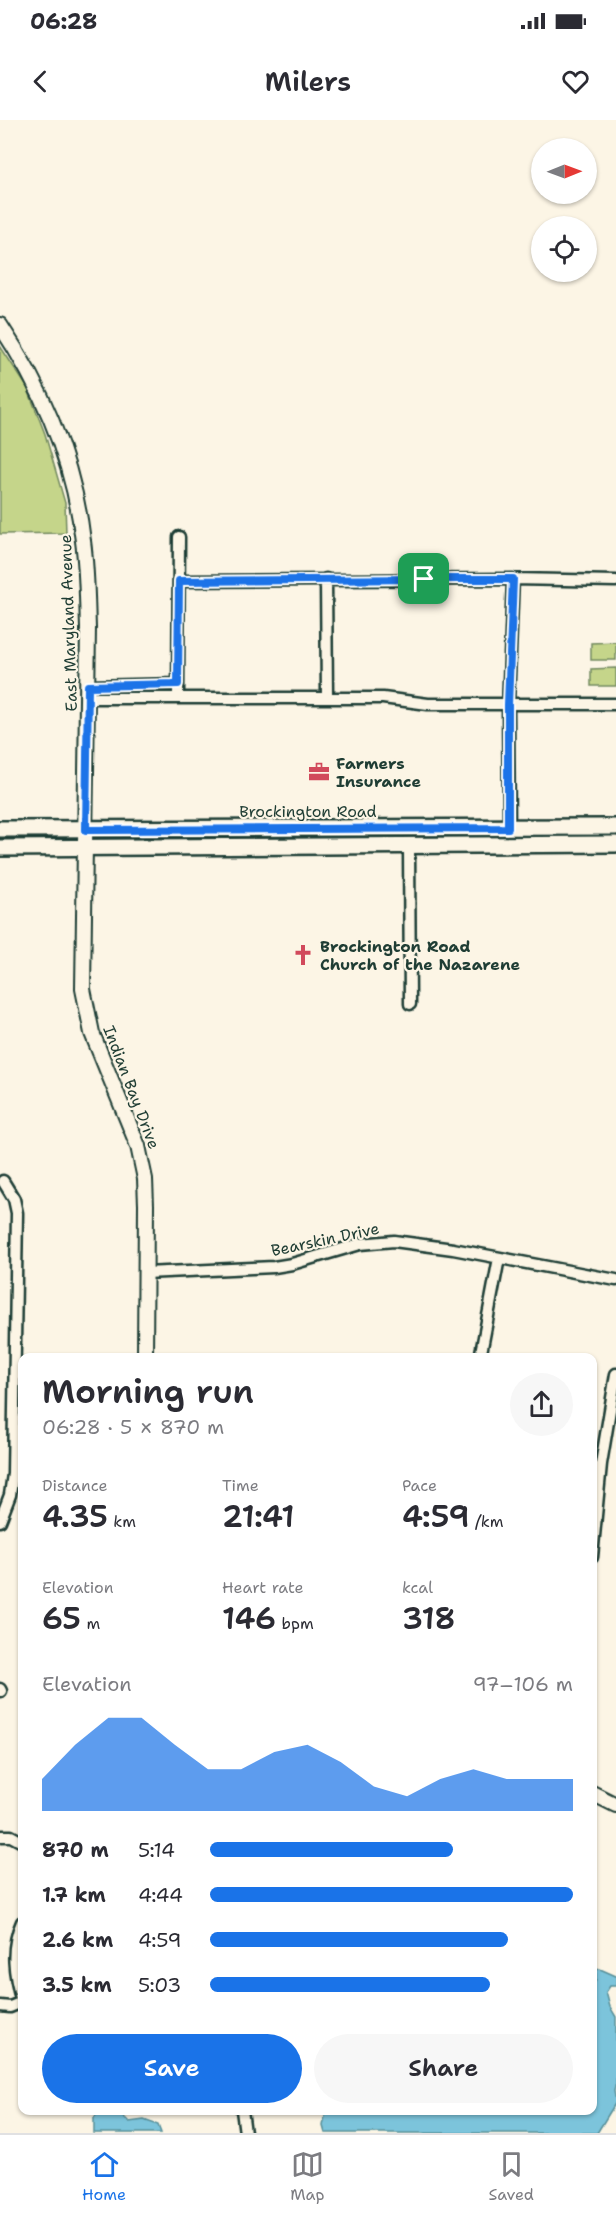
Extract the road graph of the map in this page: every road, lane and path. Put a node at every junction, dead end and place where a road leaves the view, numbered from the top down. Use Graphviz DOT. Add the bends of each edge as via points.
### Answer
graph roads {
  1 [pos="0,325"];
  2 [pos="179,537"];
  3 [pos="326,579"];
  4 [pos="513,579"];
  5 [pos="179,581"];
  6 [pos="616,581"];
  7 [pos="178,684"];
  8 [pos="88,692"];
  9 [pos="327,697"];
  10 [pos="178,698"];
  11 [pos="616,704"];
  12 [pos="508,705"];
  13 [pos="616,827"];
  14 [pos="508,828"];
  15 [pos="0,829"];
  16 [pos="86,830"];
  17 [pos="616,844"];
  18 [pos="409,846"];
  19 [pos="0,848"];
  20 [pos="86,848"];
  21 [pos="411,1004"];
  22 [pos="3,1181"];
  23 [pos="499,1258"];
  24 [pos="146,1273"];
  25 [pos="616,1280"];
  26 [pos="145,1353"];
  27 [pos="481,1353"];
  28 [pos="616,1374"];
  29 [pos="597,1505"];
  30 [pos="0,1521"];
  31 [pos="597,1796"];
  32 [pos="616,1805"];
  33 [pos="0,1836"];
  34 [pos="18,1840"];
  35 [pos="18,1932"];
  36 [pos="18,1985"];
  37 [pos="18,2004"];
  38 [pos="0,2006"];
  39 [pos="243,2115"];
  40 [pos="245,2133"];
  1 -- 8 [label="street, East Maryland Avenue" via="39,389 73,482 86,579"];
  2 -- 5 [label="street"];
  3 -- 4 [label="street"];
  3 -- 5 [label="street"];
  3 -- 9 [label="street"];
  4 -- 6 [label="street"];
  4 -- 12 [label="street"];
  5 -- 7 [label="street"];
  7 -- 8 [label="street"];
  7 -- 10 [label="street"];
  8 -- 10 [label="street"];
  8 -- 16 [label="street, East Maryland Avenue"];
  9 -- 10 [label="street"];
  9 -- 12 [label="street"];
  11 -- 12 [label="street"];
  12 -- 14 [label="street"];
  13 -- 14 [label="main road, Brockington Road"];
  14 -- 16 [label="main road, Brockington Road"];
  15 -- 16 [label="main road, Brockington Road"];
  16 -- 20 [label="street, Indian Bay Drive"];
  17 -- 18 [label="main road"];
  18 -- 20 [label="main road"];
  18 -- 21 [label="street"];
  19 -- 20 [label="main road"];
  20 -- 24 [label="street, Indian Bay Drive" via="83,989 92,1033 143,1162"];
  22 -- 30 [label="street" via="17,1213 13,1474"];
  23 -- 24 [label="street, Bearskin Drive" via="412,1242 377,1241 274,1266"];
  23 -- 25 [label="street, Bearskin Drive"];
  23 -- 27 [label="street"];
  24 -- 26 [label="street, Indian Bay Drive"];
  28 -- 29 [label="street"];
  31 -- 32 [label="street"];
  33 -- 34 [label="street"];
  35 -- 36 [label="street" via="14,1952"];
  37 -- 38 [label="street"];
  39 -- 40 [label="street"];
}
